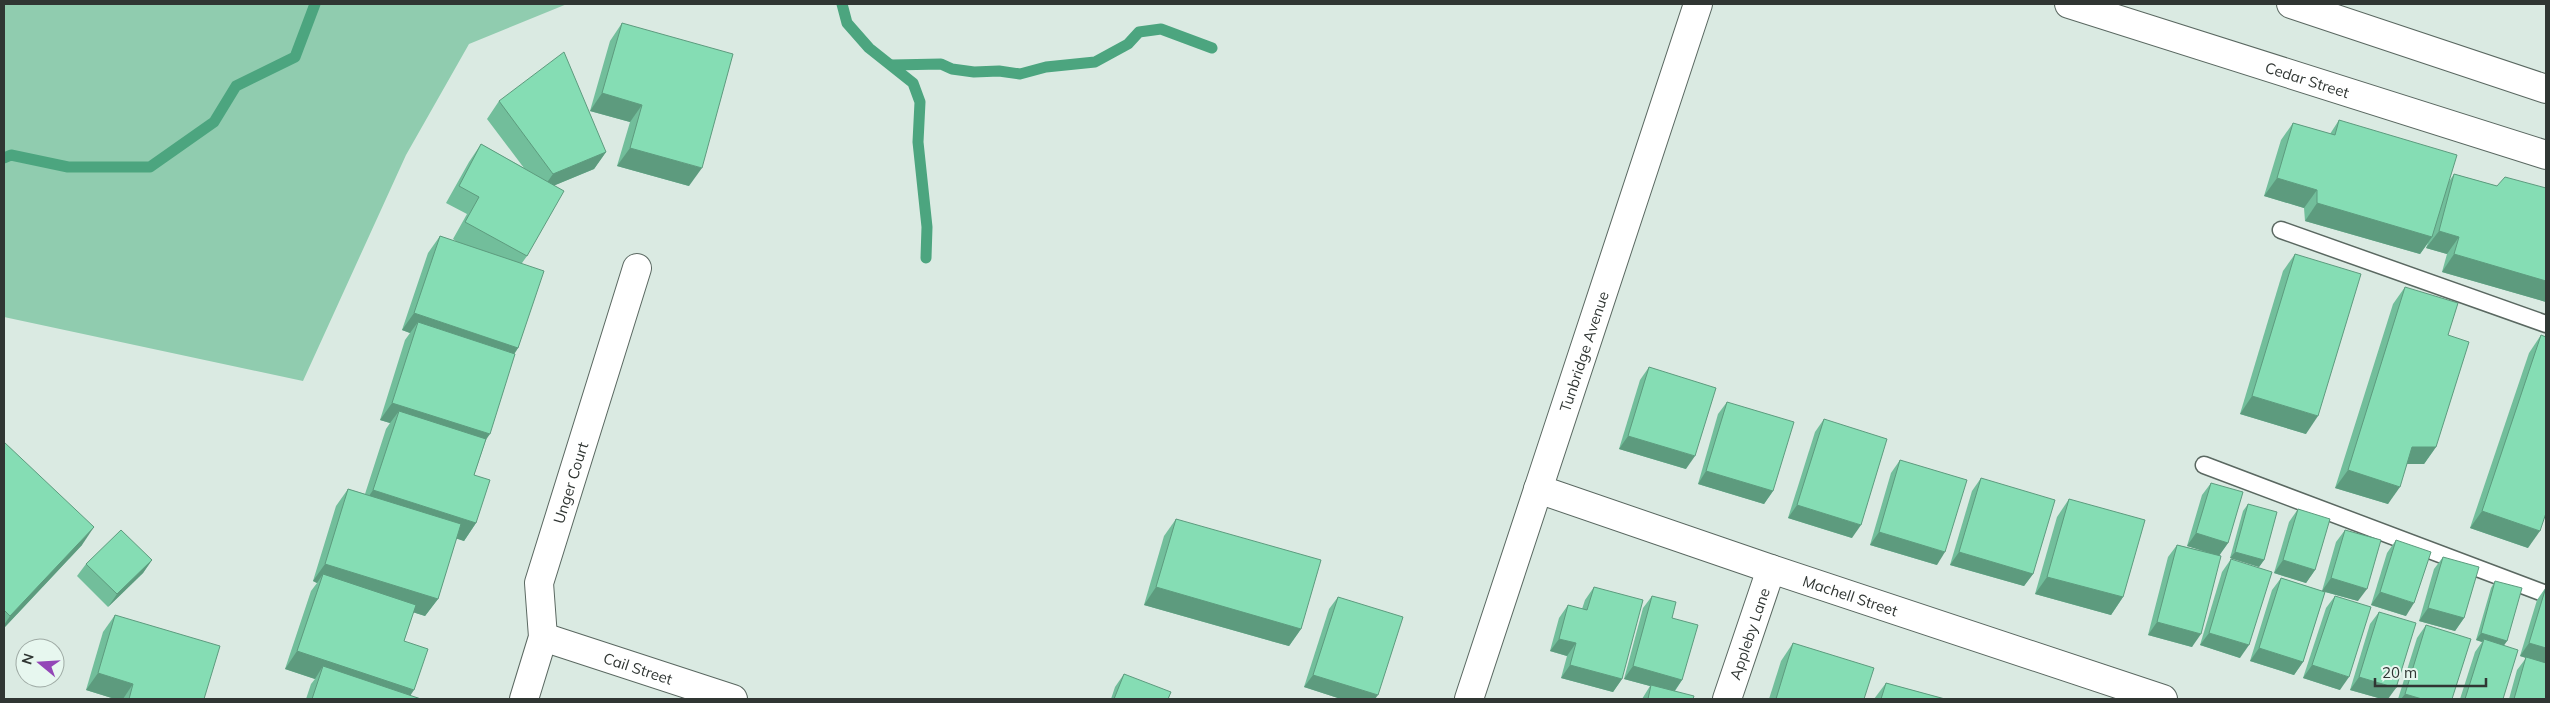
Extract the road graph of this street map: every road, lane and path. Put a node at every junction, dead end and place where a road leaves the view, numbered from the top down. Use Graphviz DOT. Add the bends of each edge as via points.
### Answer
graph roads {
  1 [pos="1698,4"];
  2 [pos="2069,4"];
  3 [pos="2291,4"];
  4 [pos="2546,89"];
  5 [pos="2546,155"];
  6 [pos="2281,230"];
  7 [pos="637,268"];
  8 [pos="2546,324"];
  9 [pos="2204,465"];
  10 [pos="1538,489"];
  11 [pos="1771,569"];
  12 [pos="2546,594"];
  13 [pos="543,637"];
  14 [pos="524,699"];
  15 [pos="733,699"];
  16 [pos="1469,699"];
  17 [pos="1728,699"];
  18 [pos="2163,699"];
  1 -- 10 [label="street, Tunbridge Avenue"];
  2 -- 5 [label="street, Cedar Street"];
  3 -- 4 [label="street"];
  6 -- 8 [label="lane"];
  7 -- 13 [label="street, Unger Court" via="539,583"];
  9 -- 12 [label="lane"];
  10 -- 11 [label="street, Machell Street"];
  10 -- 16 [label="street, Tunbridge Avenue"];
  11 -- 17 [label="street, Appleby Lane"];
  11 -- 18 [label="street, Machell Street"];
  13 -- 14 [label="street, Unger Court"];
  13 -- 15 [label="street, Cail Street"];
}
